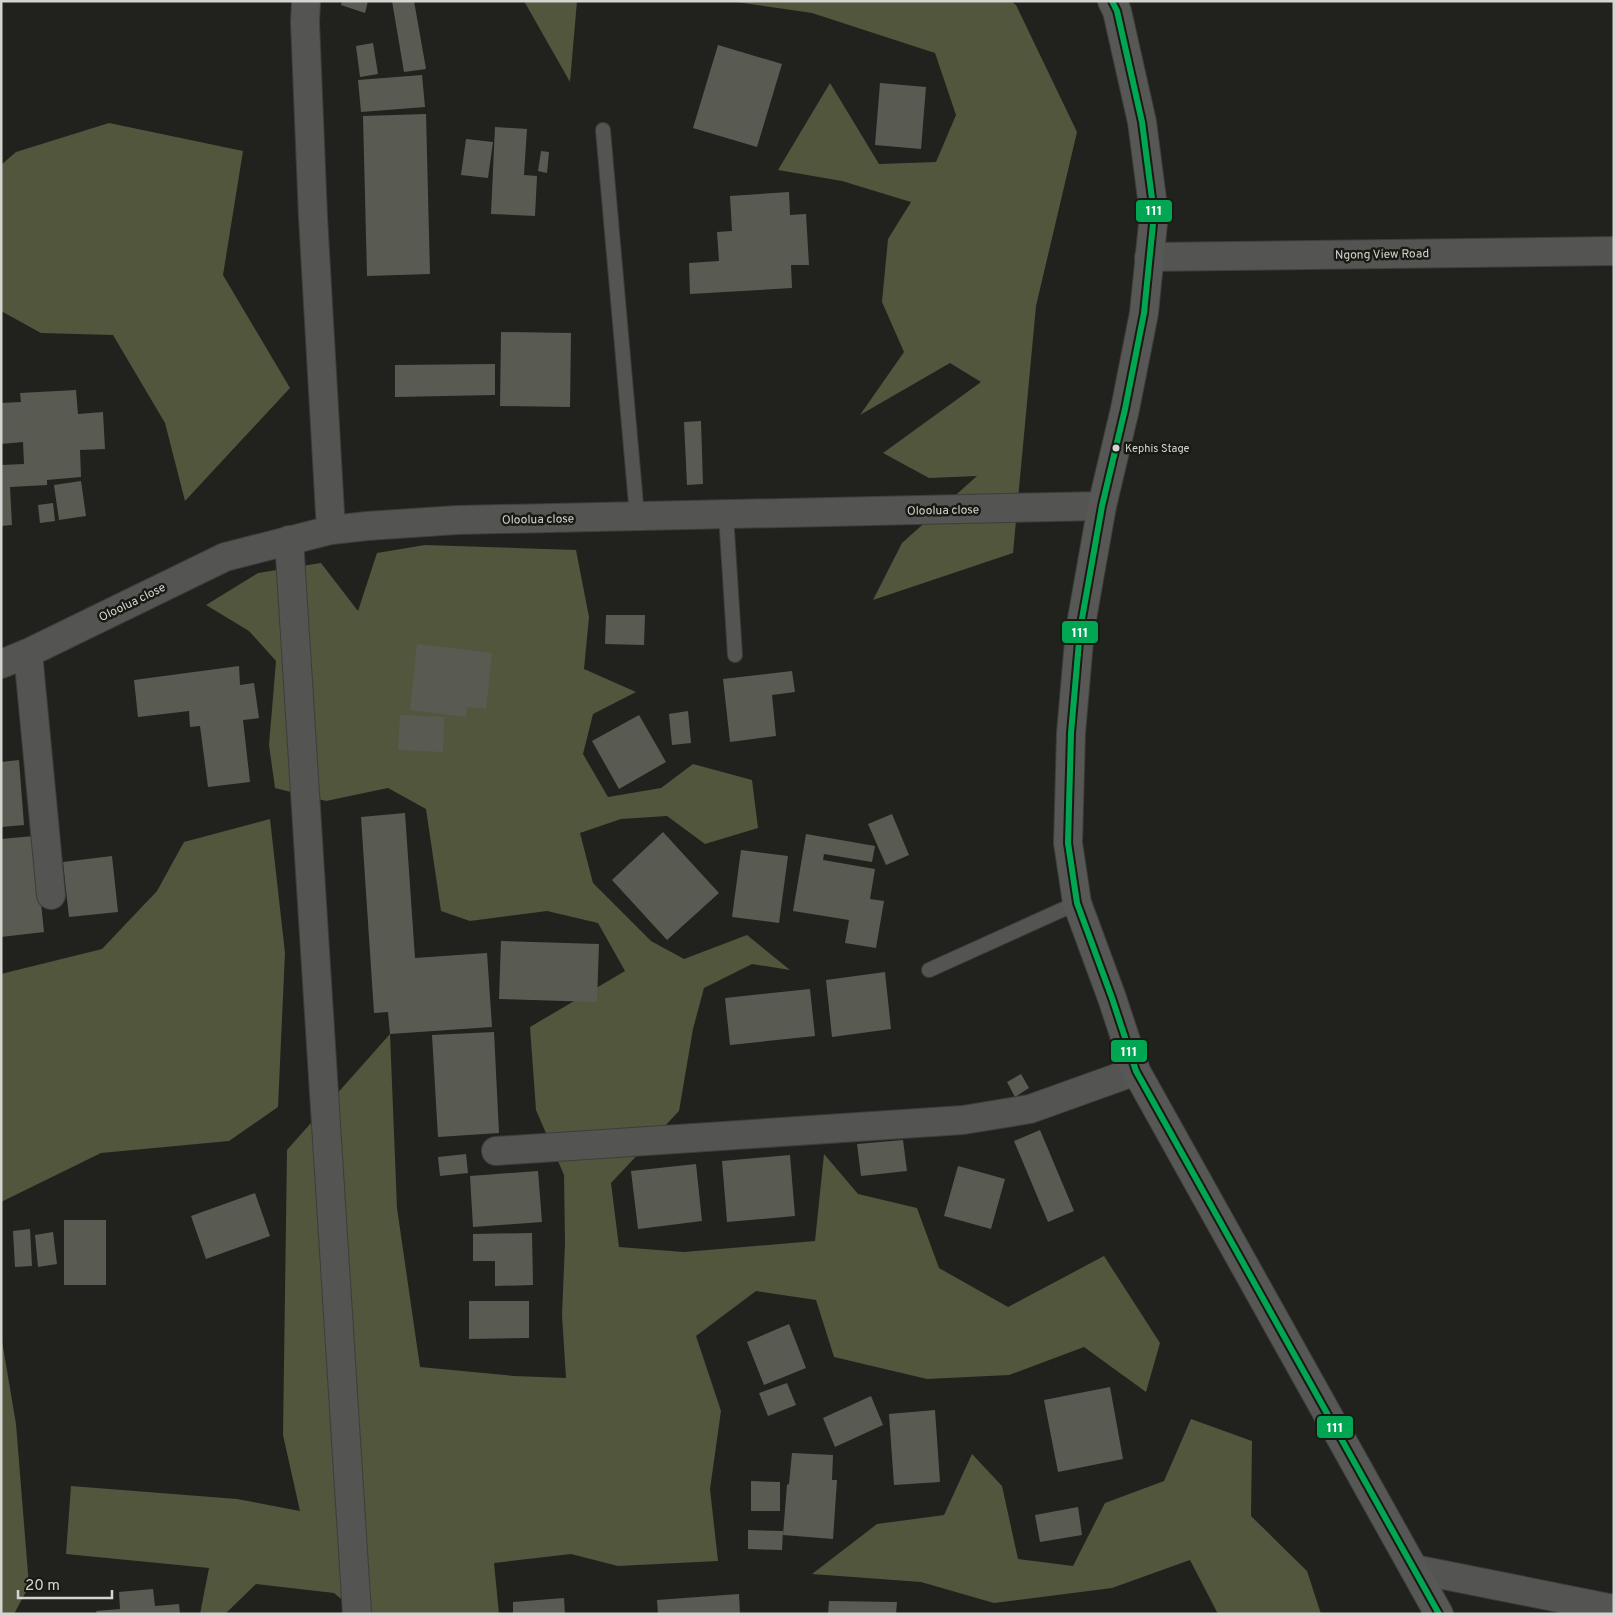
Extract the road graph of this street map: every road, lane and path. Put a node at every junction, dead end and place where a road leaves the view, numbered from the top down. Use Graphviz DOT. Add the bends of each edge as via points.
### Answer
graph roads {
  1 [pos="306,1"];
  2 [pos="1112,1"];
  3 [pos="603,130"];
  4 [pos="1614,251"];
  5 [pos="1149,257"];
  6 [pos="1102,506"];
  7 [pos="726,515"];
  8 [pos="637,516"];
  9 [pos="331,530"];
  10 [pos="289,540"];
  11 [pos="28,653"];
  12 [pos="735,655"];
  13 [pos="1,664"];
  14 [pos="50,895"];
  15 [pos="1077,902"];
  16 [pos="929,970"];
  17 [pos="1136,1071"];
  18 [pos="496,1151"];
  19 [pos="1414,1569"];
  20 [pos="1614,1608"];
  21 [pos="357,1614"];
  22 [pos="1439,1614"];
  1 -- 9 [label="street" via="313,217"];
  2 -- 5 [label="main road" via="1142,122 1154,214"];
  3 -- 8 [label="lane"];
  4 -- 5 [label="street, Ngong View Road"];
  5 -- 6 [label="main road" via="1144,313"];
  6 -- 7 [label="street, Oloolua close"];
  6 -- 15 [label="main road" via="1080,630 1071,733 1068,843"];
  7 -- 8 [label="street, Oloolua close"];
  7 -- 12 [label="lane"];
  8 -- 9 [label="street, Oloolua close" via="457,520"];
  9 -- 10 [label="street, Oloolua close"];
  10 -- 11 [label="street, Oloolua close" via="225,557"];
  10 -- 21 [label="street"];
  11 -- 13 [label="street, Oloolua close"];
  11 -- 14 [label="street"];
  15 -- 16 [label="lane"];
  15 -- 17 [label="main road"];
  17 -- 18 [label="street" via="1030,1109 963,1120"];
  17 -- 19 [label="main road"];
  19 -- 20 [label="street"];
  19 -- 22 [label="main road"];
}
